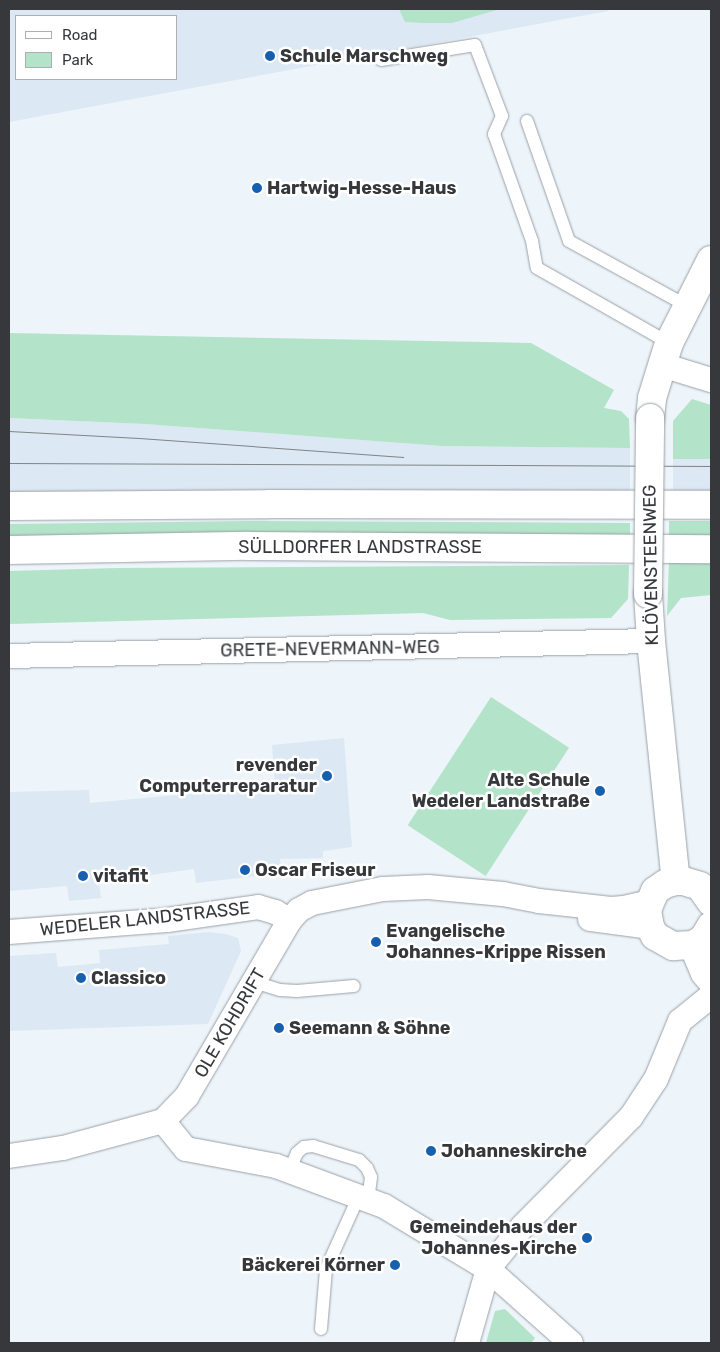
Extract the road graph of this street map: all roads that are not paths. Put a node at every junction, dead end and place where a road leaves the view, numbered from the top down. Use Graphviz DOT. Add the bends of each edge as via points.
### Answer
graph roads {
  1 [pos="381,60"];
  2 [pos="527,122"];
  3 [pos="711,260"];
  4 [pos="687,306"];
  5 [pos="666,354"];
  6 [pos="711,380"];
  7 [pos="711,505"];
  8 [pos="9,506"];
  9 [pos="711,549"];
  10 [pos="9,550"];
  11 [pos="650,641"];
  12 [pos="9,656"];
  13 [pos="676,881"];
  14 [pos="709,894"];
  15 [pos="649,914"];
  16 [pos="290,920"];
  17 [pos="9,932"];
  18 [pos="702,935"];
  19 [pos="711,980"];
  20 [pos="254,982"];
  21 [pos="354,986"];
  22 [pos="711,996"];
  23 [pos="163,1122"];
  24 [pos="9,1156"];
  25 [pos="289,1171"];
  26 [pos="363,1198"];
  27 [pos="488,1269"];
  28 [pos="321,1329"];
  29 [pos="466,1343"];
  30 [pos="571,1343"];
  1 -- 5 [label="lane" via="475,45 502,116 494,134 532,241 536,268"];
  2 -- 4 [label="lane" via="568,241"];
  3 -- 4 [label="main road, KLÖVENSTEENWEG"];
  4 -- 5 [label="main road, KLÖVENSTEENWEG"];
  5 -- 6 [label="street"];
  5 -- 11 [label="main road, KLÖVENSTEENWEG, bridge" via="652,398 650,418"];
  7 -- 8 [label="main road"];
  9 -- 10 [label="main road, SÜLLDORFER LANDSTRASSE" via="248,546"];
  11 -- 12 [label="street, GRETE-NEVERMANN-WEG"];
  11 -- 13 [label="main road, KLÖVENSTEENWEG"];
  13 -- 14 [label="main road" via="692,883"];
  13 -- 15 [label="main road" via="655,891"];
  15 -- 16 [label="street" via="624,908 539,901 449,888 390,888 312,903"];
  15 -- 18 [label="main road" via="655,936 673,946"];
  16 -- 17 [label="street, WEDELER LANDSTRASSE" via="258,907 167,920"];
  16 -- 20 [label="street, OLE KOHDRIFT"];
  18 -- 19 [label="main road" via="706,973"];
  20 -- 21 [label="lane" via="280,990 297,991"];
  20 -- 23 [label="street, OLE KOHDRIFT" via="187,1096"];
  22 -- 27 [label="street" via="680,1021 656,1078 631,1117 523,1226"];
  23 -- 24 [label="street" via="63,1148"];
  23 -- 25 [label="street" via="186,1149"];
  25 -- 26 [label="street"];
  25 -- 26 [label="lane" via="297,1153 304,1147 313,1146 359,1160 371,1177"];
  26 -- 27 [label="street" via="384,1206"];
  26 -- 28 [label="lane" via="326,1269"];
  27 -- 29 [label="street"];
  27 -- 30 [label="street"];
}
